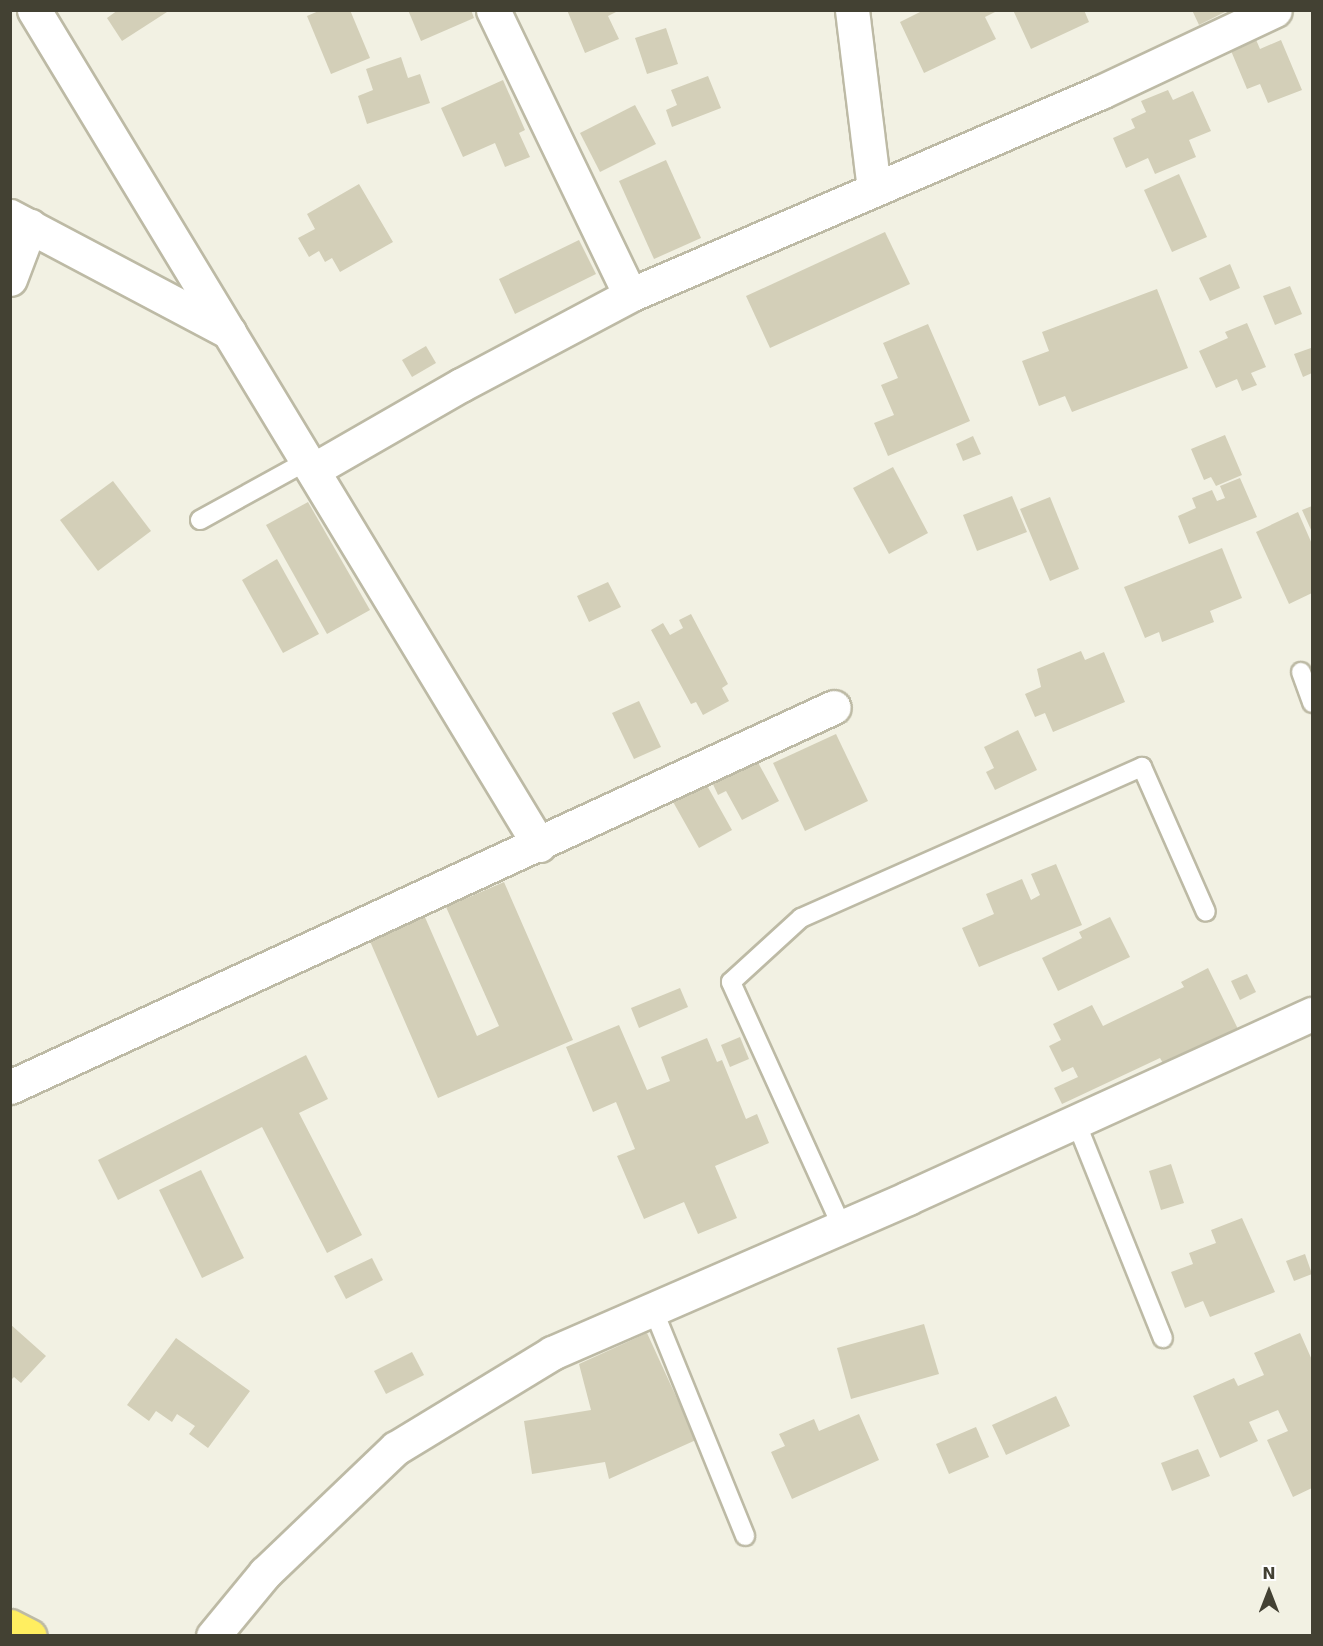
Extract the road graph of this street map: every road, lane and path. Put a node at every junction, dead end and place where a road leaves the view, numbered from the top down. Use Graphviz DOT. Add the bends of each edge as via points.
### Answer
graph roads {
  1 [pos="34,10"];
  2 [pos="493,10"];
  3 [pos="852,10"];
  4 [pos="1275,10"];
  5 [pos="874,189"];
  6 [pos="20,221"];
  7 [pos="10,279"];
  8 [pos="630,295"];
  9 [pos="229,332"];
  10 [pos="310,466"];
  11 [pos="200,520"];
  12 [pos="1301,672"];
  13 [pos="1312,703"];
  14 [pos="834,706"];
  15 [pos="539,845"];
  16 [pos="1206,912"];
  17 [pos="1312,1014"];
  18 [pos="10,1087"];
  19 [pos="1076,1122"];
  20 [pos="842,1227"];
  21 [pos="653,1309"];
  22 [pos="1163,1338"];
  23 [pos="745,1536"];
  24 [pos="10,1626"];
  25 [pos="30,1635"];
  26 [pos="213,1635"];
  1 -- 9 [label="street"];
  2 -- 8 [label="street"];
  3 -- 5 [label="street"];
  4 -- 5 [label="street" via="1101,92"];
  5 -- 8 [label="street"];
  6 -- 7 [label="street"];
  6 -- 9 [label="street"];
  8 -- 10 [label="street"];
  9 -- 10 [label="street"];
  10 -- 11 [label="lane"];
  10 -- 15 [label="street"];
  12 -- 13 [label="lane"];
  14 -- 15 [label="street"];
  15 -- 18 [label="street"];
  16 -- 20 [label="lane" via="1142,767 801,918 731,982"];
  17 -- 19 [label="street"];
  19 -- 20 [label="street"];
  19 -- 22 [label="lane"];
  20 -- 21 [label="street"];
  21 -- 23 [label="lane"];
  21 -- 26 [label="street" via="552,1353 396,1448 265,1573"];
  24 -- 25 [label="highway"];
}
